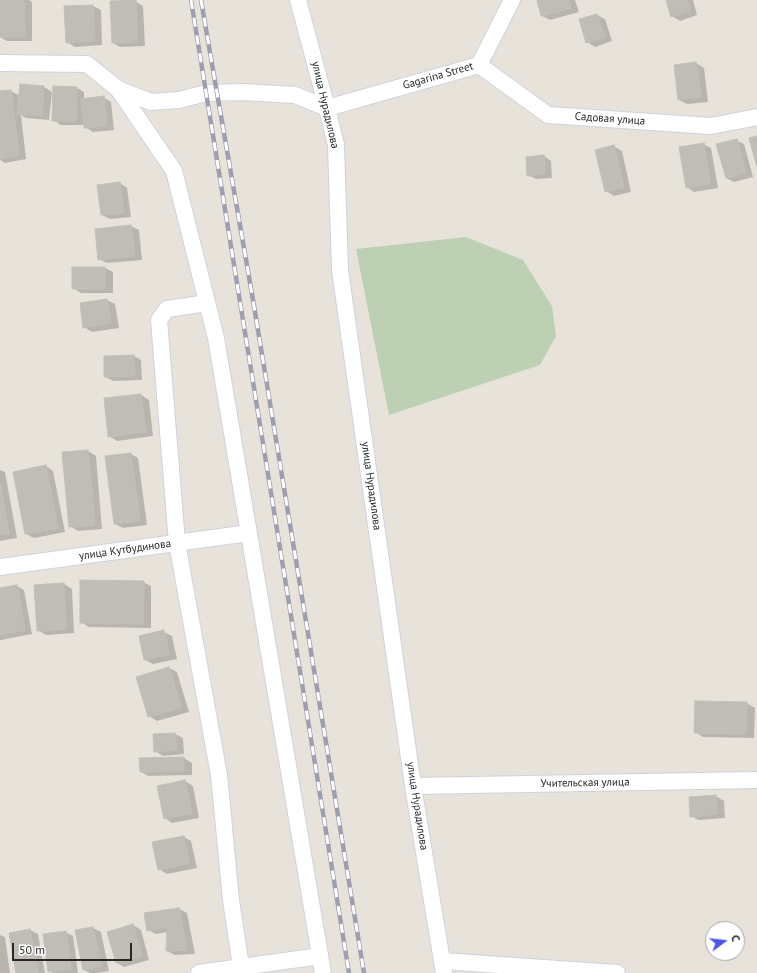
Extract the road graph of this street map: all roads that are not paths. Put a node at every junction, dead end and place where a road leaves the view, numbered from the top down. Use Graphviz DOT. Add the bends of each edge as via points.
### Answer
graph roads {
  1 [pos="298,0"];
  2 [pos="512,0"];
  3 [pos="0,63"];
  4 [pos="479,65"];
  5 [pos="118,89"];
  6 [pos="327,108"];
  7 [pos="757,117"];
  8 [pos="207,303"];
  9 [pos="249,533"];
  10 [pos="177,543"];
  11 [pos="0,567"];
  12 [pos="757,780"];
  13 [pos="413,786"];
  14 [pos="320,956"];
  15 [pos="241,967"];
  16 [pos="443,967"];
  17 [pos="199,973"];
  18 [pos="323,973"];
  19 [pos="617,973"];
  1 -- 6 [label="street, улица Нурадилова"];
  2 -- 4 [label="street, Gagarina Street"];
  3 -- 5 [label="street" via="87,64"];
  4 -- 6 [label="street, Gagarina Street"];
  4 -- 7 [label="street, Садовая улица" via="548,115 711,126"];
  5 -- 6 [label="street" via="151,102 178,100 206,93 295,95"];
  5 -- 8 [label="street" via="174,171"];
  6 -- 13 [label="street, улица Нурадилова" via="336,145 340,270"];
  8 -- 9 [label="street" via="216,338"];
  8 -- 10 [label="street" via="167,309 159,320"];
  9 -- 10 [label="street, улица Кутбудинова"];
  9 -- 14 [label="street"];
  10 -- 11 [label="street, улица Кутбудинова"];
  10 -- 15 [label="street" via="219,775"];
  12 -- 13 [label="street, Учительская улица"];
  13 -- 16 [label="street, улица Нурадилова"];
  14 -- 15 [label="street"];
  14 -- 18 [label="street"];
  15 -- 17 [label="street"];
  16 -- 19 [label="street"];
}
